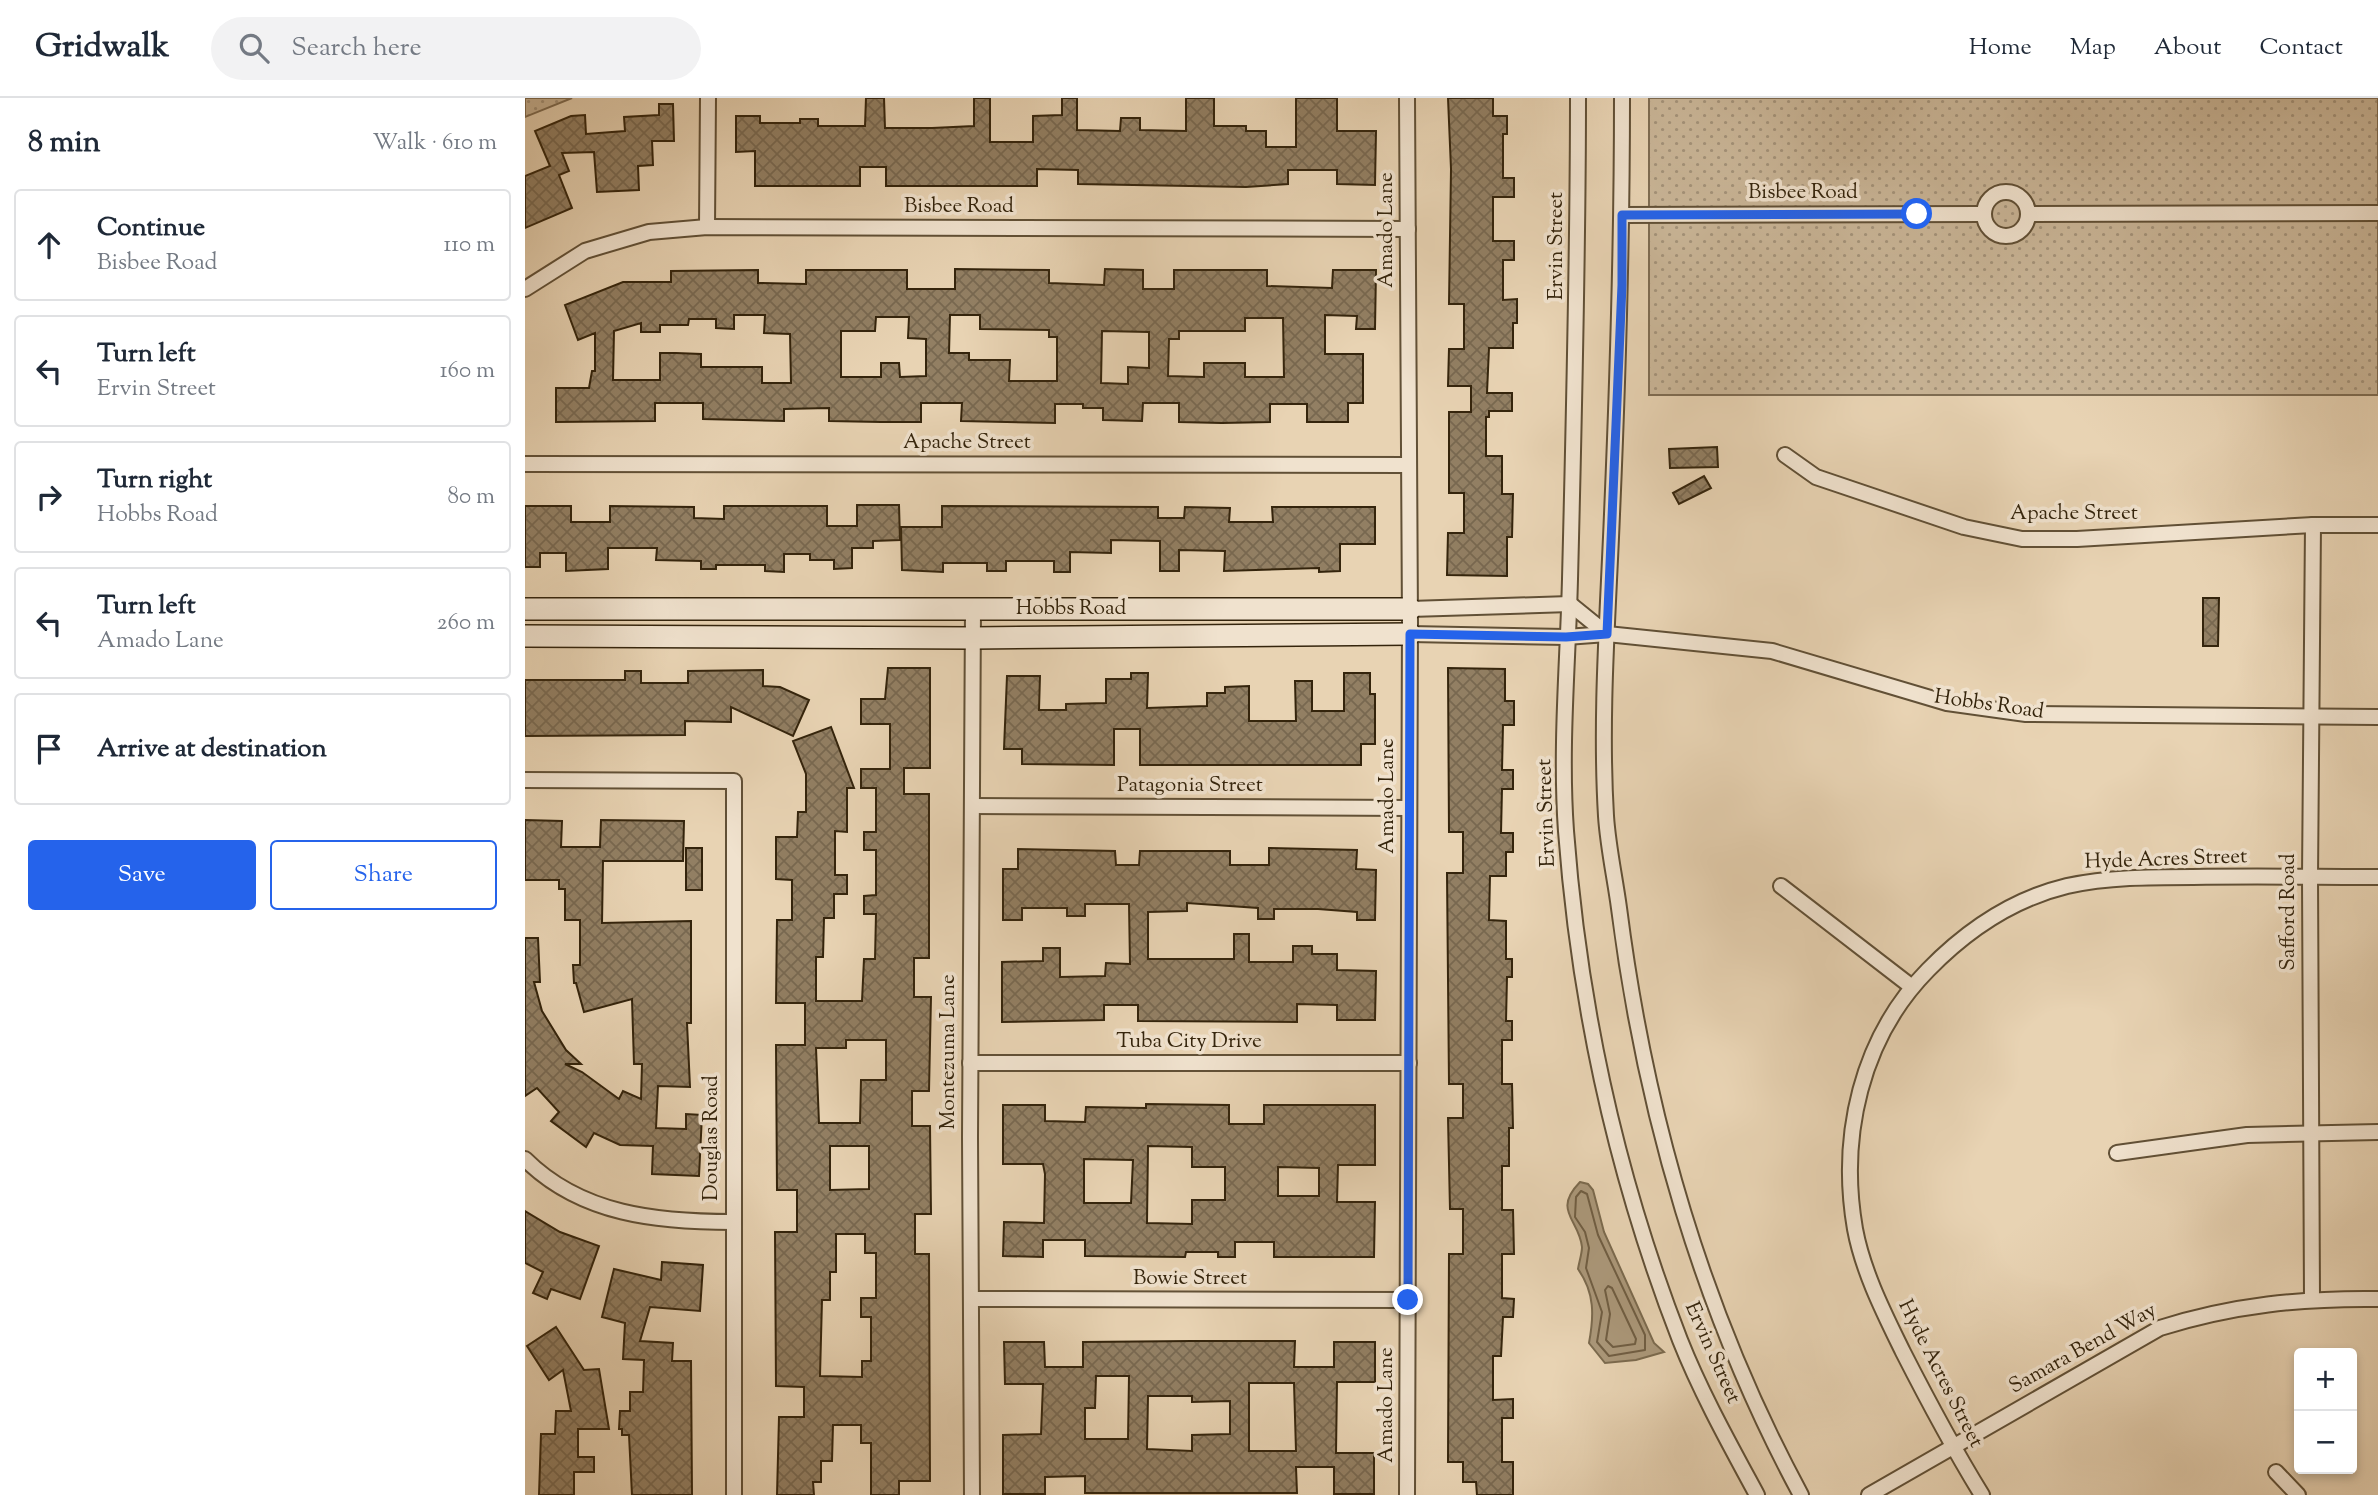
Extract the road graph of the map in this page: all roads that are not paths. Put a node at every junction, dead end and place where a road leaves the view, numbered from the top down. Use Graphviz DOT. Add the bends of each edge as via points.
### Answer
graph roads {
  1 [pos="708,98"];
  2 [pos="1407,98"];
  3 [pos="1578,98"];
  4 [pos="1622,98"];
  5 [pos="2378,213"];
  6 [pos="2028,214"];
  7 [pos="1622,215"];
  8 [pos="1983,215"];
  9 [pos="707,227"];
  10 [pos="1408,229"];
  11 [pos="525,289"];
  12 [pos="1785,455"];
  13 [pos="525,464"];
  14 [pos="1408,465"];
  15 [pos="2313,525"];
  16 [pos="2378,525"];
  17 [pos="1570,604"];
  18 [pos="525,609"];
  19 [pos="973,609"];
  20 [pos="1410,609"];
  21 [pos="1410,634"];
  22 [pos="1607,634"];
  23 [pos="525,636"];
  24 [pos="1566,637"];
  25 [pos="973,638"];
  26 [pos="2313,716"];
  27 [pos="2378,717"];
  28 [pos="525,780"];
  29 [pos="972,806"];
  30 [pos="1409,807"];
  31 [pos="2309,877"];
  32 [pos="2378,877"];
  33 [pos="1781,886"];
  34 [pos="1912,987"];
  35 [pos="970,1063"];
  36 [pos="1409,1063"];
  37 [pos="2311,1132"];
  38 [pos="2378,1132"];
  39 [pos="2117,1153"];
  40 [pos="525,1158"];
  41 [pos="733,1222"];
  42 [pos="2312,1298"];
  43 [pos="971,1299"];
  44 [pos="2378,1299"];
  45 [pos="1408,1300"];
  46 [pos="1953,1446"];
  47 [pos="2276,1472"];
  48 [pos="734,1495"];
  49 [pos="972,1495"];
  50 [pos="1408,1495"];
  51 [pos="1757,1495"];
  52 [pos="1801,1495"];
  53 [pos="1869,1495"];
  54 [pos="1982,1495"];
  55 [pos="2298,1495"];
  1 -- 9 [label="street"];
  2 -- 10 [label="street, Amado Lane"];
  3 -- 17 [label="street, Ervin Street"];
  4 -- 7 [label="street, Ervin Street"];
  5 -- 6 [label="street"];
  6 -- 8 [label="street" via="2023,229 2003,236 1989,229"];
  6 -- 8 [label="street" via="2020,196 2006,191 1987,201"];
  7 -- 8 [label="street, Bisbee Road"];
  7 -- 22 [label="street, Ervin Street"];
  9 -- 10 [label="street, Bisbee Road"];
  9 -- 11 [label="street, Bisbee Road" via="649,232 585,251"];
  10 -- 14 [label="street, Amado Lane"];
  12 -- 15 [label="street, Apache Street" via="1816,477 1964,527 2022,538 2077,540"];
  13 -- 14 [label="street, Apache Street"];
  14 -- 20 [label="street, Amado Lane"];
  15 -- 16 [label="street, Apache Street"];
  15 -- 26 [label="street, Safford Road"];
  17 -- 20 [label="street, Hobbs Road"];
  17 -- 22 [label="street"];
  17 -- 24 [label="street, Ervin Street"];
  18 -- 19 [label="street, Hobbs Road"];
  19 -- 20 [label="street, Hobbs Road"];
  19 -- 25 [label="street, Montezuma Lane"];
  20 -- 21 [label="street, Amado Lane"];
  21 -- 24 [label="street, Hobbs Road"];
  21 -- 25 [label="street, Hobbs Road"];
  21 -- 30 [label="street, Amado Lane"];
  22 -- 24 [label="street, Hobbs Road"];
  22 -- 26 [label="street, Hobbs Road" via="1772,651 1947,703 2026,714"];
  22 -- 52 [label="street, Ervin Street" via="1606,819 1639,1041 1686,1221 1713,1301 1753,1400"];
  23 -- 25 [label="street, Hobbs Road"];
  24 -- 51 [label="street, Ervin Street" via="1566,826 1573,910 1611,1118 1636,1212 1682,1344"];
  25 -- 29 [label="street, Montezuma Lane"];
  26 -- 27 [label="street, Hobbs Road"];
  26 -- 31 [label="street, Safford Road"];
  28 -- 41 [label="street, Douglas Road" via="734,781"];
  29 -- 30 [label="street, Patagonia Street"];
  29 -- 35 [label="street, Montezuma Lane"];
  30 -- 36 [label="street, Amado Lane"];
  31 -- 32 [label="street, Hyde Acres Street"];
  31 -- 34 [label="street, Hyde Acres Street" via="2138,877 2064,887 1990,918 1952,945"];
  31 -- 37 [label="street, Safford Road"];
  33 -- 34 [label="street"];
  34 -- 46 [label="street, Hyde Acres Street" via="1890,1018 1860,1088 1851,1130 1849,1177 1855,1230 1871,1284"];
  35 -- 36 [label="street, Tuba City Drive"];
  35 -- 43 [label="street, Montezuma Lane"];
  36 -- 45 [label="street, Amado Lane"];
  37 -- 38 [label="street"];
  37 -- 39 [label="street" via="2247,1135"];
  37 -- 42 [label="street, Safford Road"];
  40 -- 41 [label="street" via="568,1190 604,1207 645,1219"];
  41 -- 48 [label="street, Douglas Road"];
  42 -- 44 [label="street, Samara Bend Way"];
  42 -- 46 [label="street, Samara Bend Way" via="2209,1312 2160,1328"];
  43 -- 45 [label="street, Bowie Street"];
  43 -- 49 [label="street, Montezuma Lane"];
  45 -- 50 [label="street, Amado Lane"];
  46 -- 53 [label="street, Samara Bend Way"];
  46 -- 54 [label="street, Hyde Acres Street"];
  47 -- 55 [label="street"];
}
